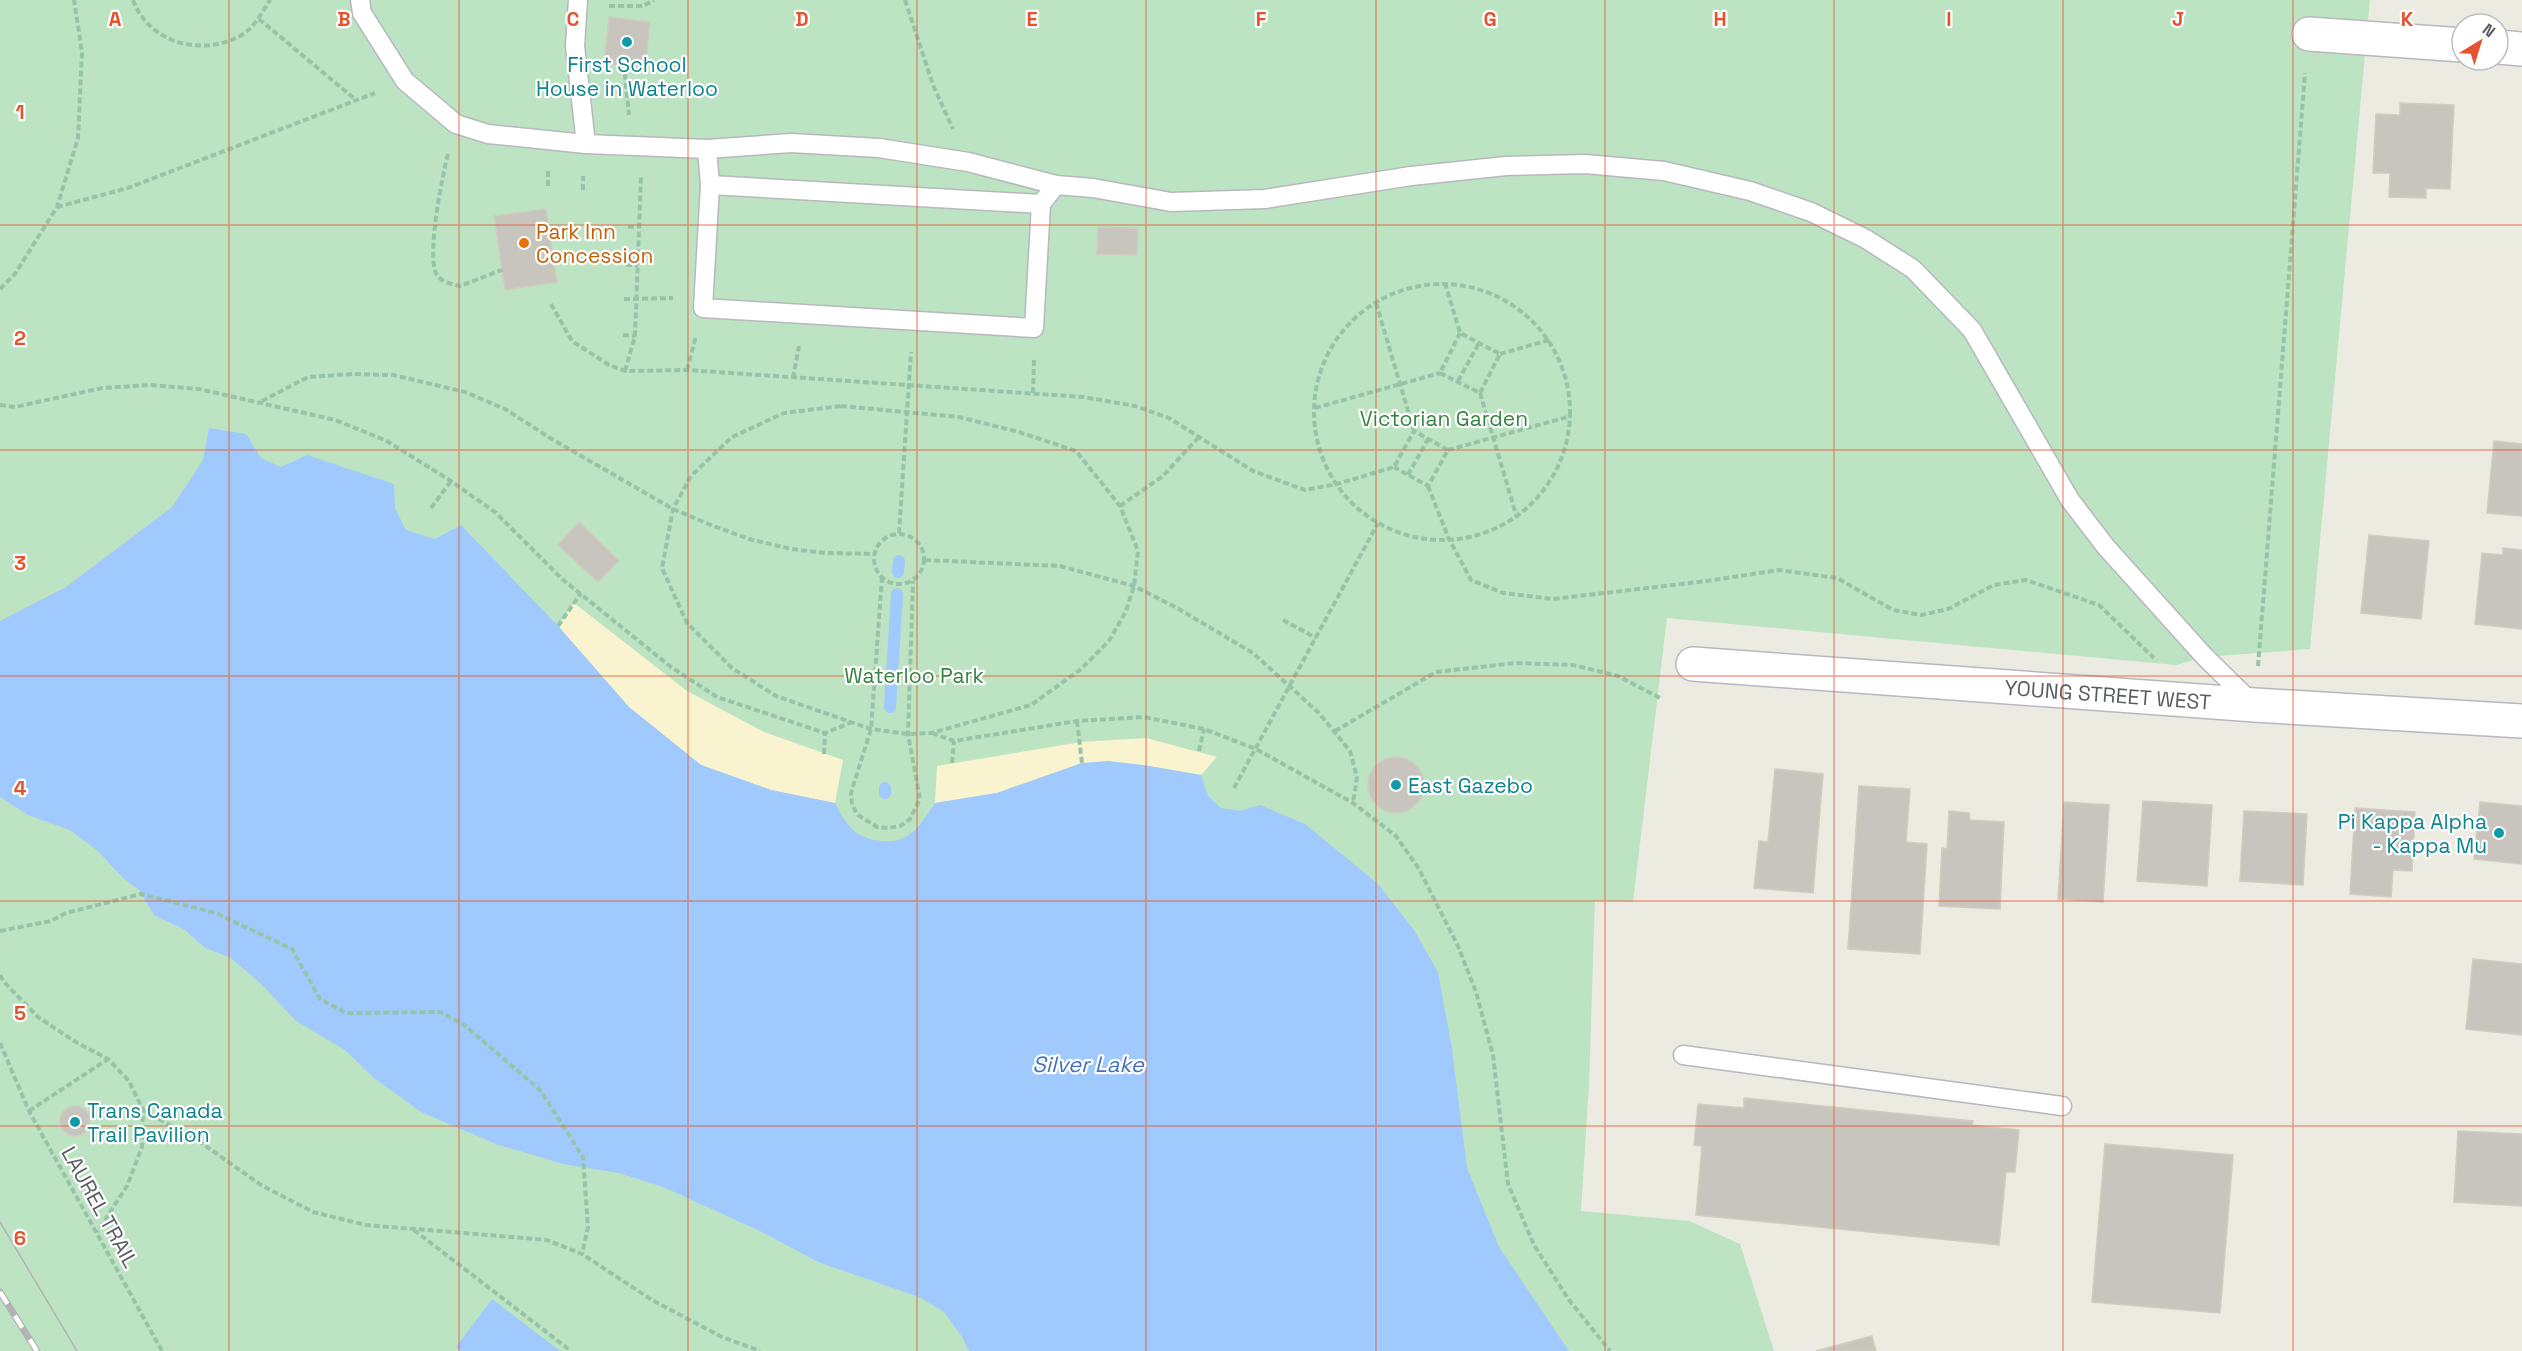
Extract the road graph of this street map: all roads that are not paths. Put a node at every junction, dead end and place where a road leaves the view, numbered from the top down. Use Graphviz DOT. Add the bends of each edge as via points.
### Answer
graph roads {
  1 [pos="360,0"];
  2 [pos="578,3"];
  3 [pos="2309,34"];
  4 [pos="2450,44"];
  5 [pos="586,144"];
  6 [pos="708,149"];
  7 [pos="710,185"];
  8 [pos="1056,185"];
  9 [pos="1041,204"];
  10 [pos="1693,664"];
  11 [pos="2255,705"];
  12 [pos="2522,721"];
  13 [pos="1683,1055"];
  14 [pos="2062,1106"];
  1 -- 5 [label="lane" via="362,13 405,81 456,124 488,134"];
  2 -- 5 [label="lane" via="575,46"];
  3 -- 4 [label="street"];
  5 -- 6 [label="lane"];
  6 -- 7 [label="lane"];
  6 -- 8 [label="lane" via="791,143 879,148 968,162"];
  7 -- 9 [label="lane"];
  7 -- 9 [label="lane" via="703,308 1034,328"];
  8 -- 9 [label="lane"];
  8 -- 11 [label="lane" via="1171,202 1217,202 1506,166 1586,164 1664,171 1750,191 1811,212 1866,239 1914,269 1972,330 2070,500 2174,623"];
  10 -- 11 [label="street, YOUNG STREET WEST"];
  11 -- 12 [label="street, YOUNG STREET WEST"];
  13 -- 14 [label="lane"];
}
